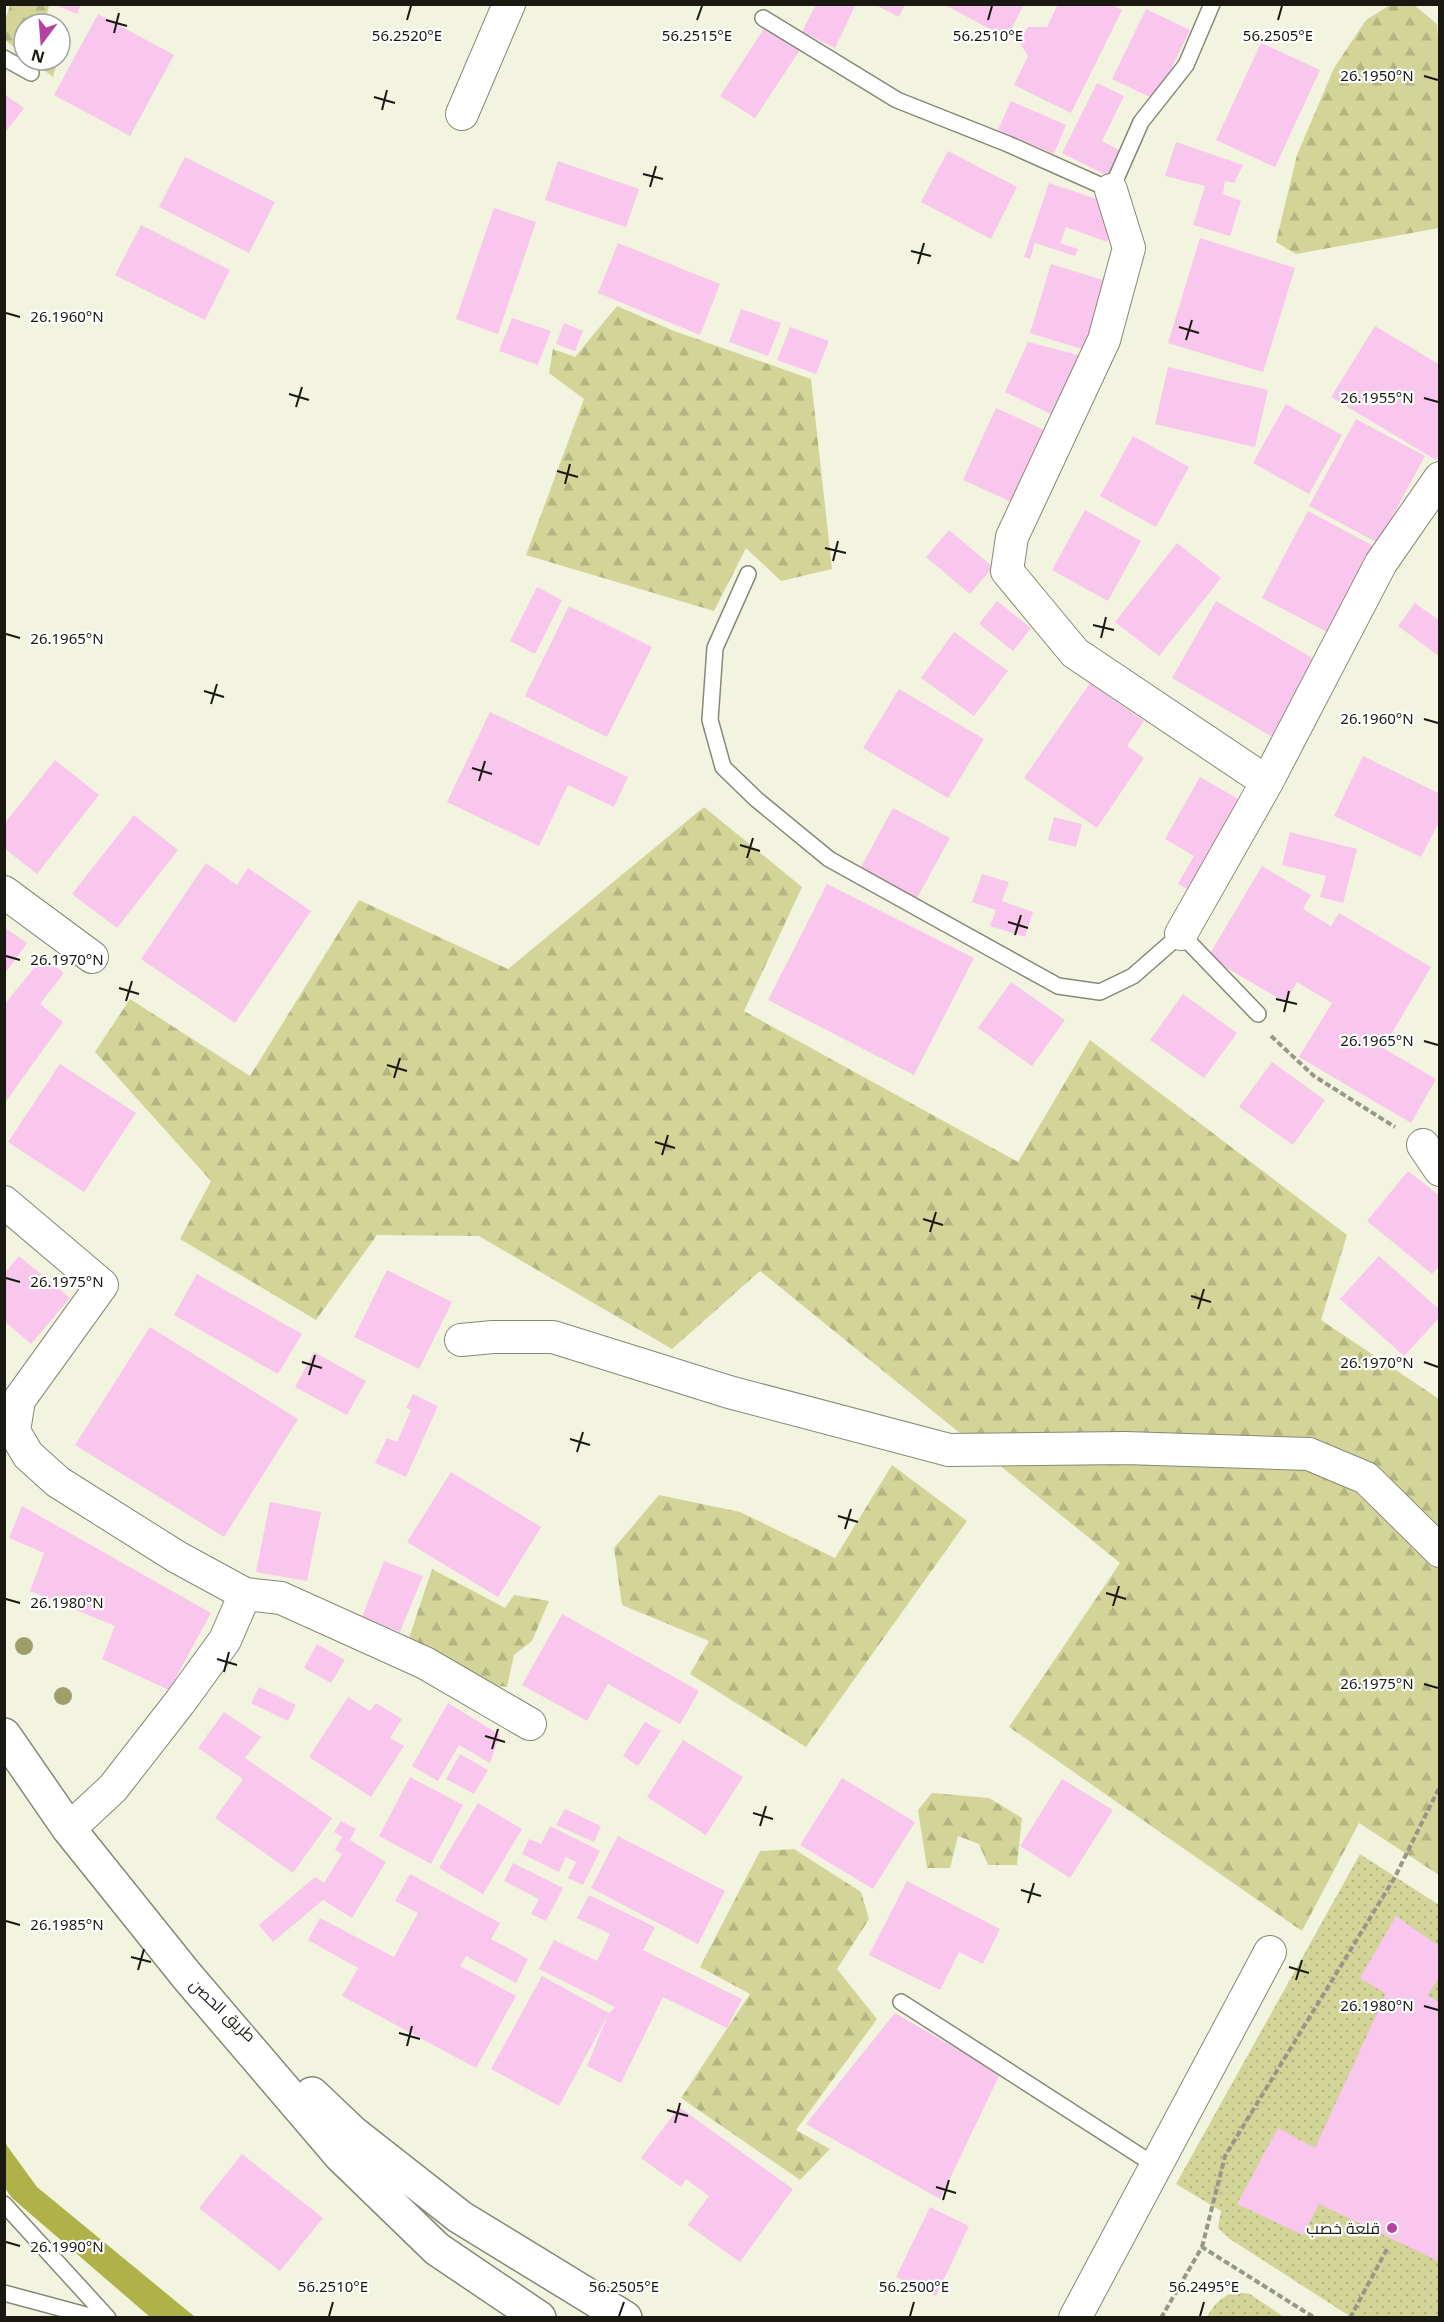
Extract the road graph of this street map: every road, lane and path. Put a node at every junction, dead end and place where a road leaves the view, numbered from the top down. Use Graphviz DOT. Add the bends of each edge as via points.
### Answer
graph roads {
  1 [pos="509,4"];
  2 [pos="1212,4"];
  3 [pos="763,18"];
  4 [pos="4,58"];
  5 [pos="31,73"];
  6 [pos="462,114"];
  7 [pos="1111,190"];
  8 [pos="1440,478"];
  9 [pos="748,574"];
  10 [pos="1266,782"];
  11 [pos="4,892"];
  12 [pos="1180,934"];
  13 [pos="92,957"];
  14 [pos="1258,1014"];
  15 [pos="1432,1157"];
  16 [pos="4,1202"];
  17 [pos="460,1340"];
  18 [pos="1440,1551"];
  19 [pos="245,1594"];
  20 [pos="530,1724"];
  21 [pos="4,1735"];
  22 [pos="1440,1786"];
  23 [pos="69,1829"];
  24 [pos="1270,1952"];
  25 [pos="187,1976"];
  26 [pos="901,2002"];
  27 [pos="1156,2166"];
  28 [pos="4,2204"];
  29 [pos="1202,2247"];
  30 [pos="1387,2249"];
  31 [pos="4,2293"];
  32 [pos="97,2318"];
  33 [pos="108,2318"];
  34 [pos="539,2318"];
  35 [pos="625,2318"];
  36 [pos="1075,2318"];
  37 [pos="1161,2318"];
  38 [pos="1315,2318"];
  39 [pos="1350,2318"];
  1 -- 6 [label="street"];
  2 -- 7 [label="lane" via="1186,65 1140,122"];
  3 -- 7 [label="lane" via="897,100"];
  4 -- 5 [label="lane"];
  7 -- 10 [label="street" via="1129,248 1104,340 1012,537 1006,571 1075,653"];
  8 -- 10 [label="street" via="1381,563"];
  9 -- 12 [label="lane" via="715,648 710,720 723,767 829,860 1058,986 1100,992 1133,976"];
  10 -- 12 [label="street"];
  11 -- 13 [label="street"];
  12 -- 14 [label="lane"];
  14 -- 15 [label="path" via="1264,1028 1314,1076"];
  16 -- 19 [label="street" via="102,1285 19,1400 14,1431 28,1455 58,1482 177,1557"];
  17 -- 18 [label="street" via="553,1337 729,1392 950,1450 1125,1448 1309,1454 1366,1478"];
  19 -- 20 [label="street" via="281,1598 425,1663"];
  19 -- 23 [label="street" via="225,1640 180,1702 113,1788"];
  21 -- 23 [label="street"];
  22 -- 29 [label="path" via="1395,1876 1225,2156"];
  23 -- 25 [label="street"];
  24 -- 27 [label="street"];
  25 -- 34 [label="street, طريق الحصن" via="341,2156 437,2249"];
  25 -- 35 [label="street, طريق الحصن" via="353,2133 460,2217"];
  26 -- 27 [label="lane"];
  27 -- 36 [label="street"];
  28 -- 33 [label="lane"];
  29 -- 37 [label="path"];
  29 -- 38 [label="path"];
  30 -- 39 [label="path"];
  31 -- 32 [label="lane"];
}
